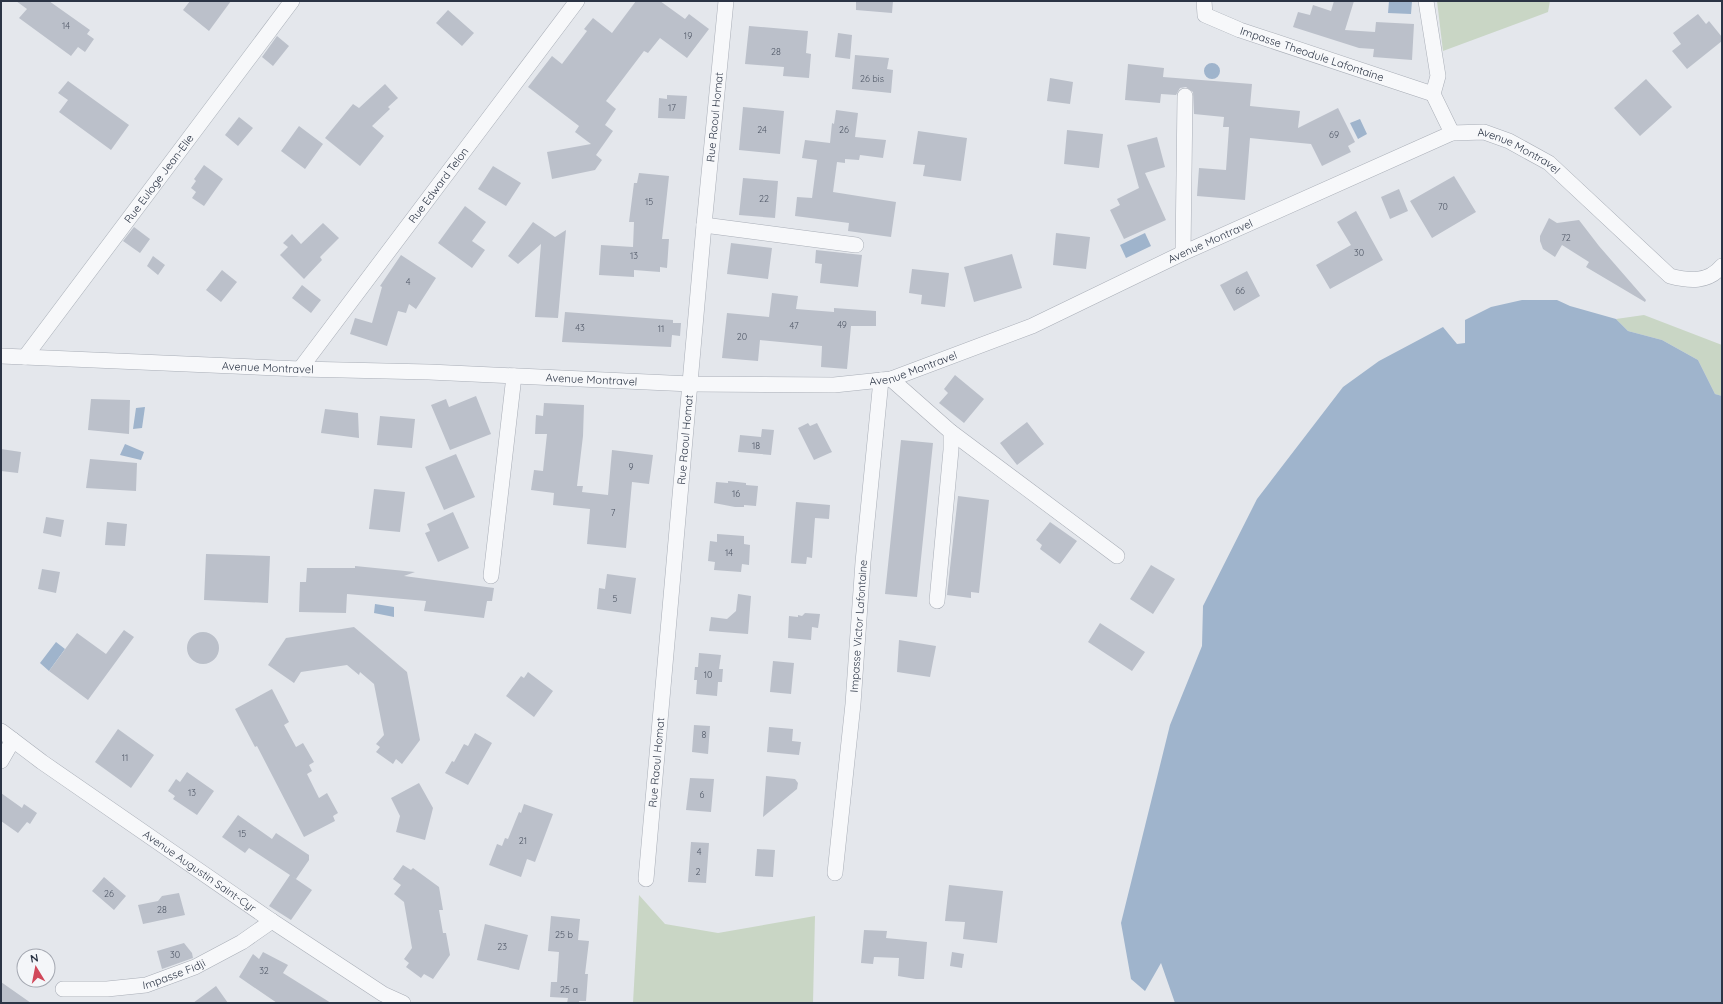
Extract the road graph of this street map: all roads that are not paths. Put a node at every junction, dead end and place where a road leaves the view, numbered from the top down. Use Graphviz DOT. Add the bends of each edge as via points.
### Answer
graph roads {
  1 [pos="292,1"];
  2 [pos="577,1"];
  3 [pos="726,1"];
  4 [pos="1204,1"];
  5 [pos="1426,1"];
  6 [pos="1433,94"];
  7 [pos="1185,96"];
  8 [pos="1452,133"];
  9 [pos="704,225"];
  10 [pos="856,245"];
  11 [pos="1184,253"];
  12 [pos="1720,272"];
  13 [pos="1,356"];
  14 [pos="25,357"];
  15 [pos="300,369"];
  16 [pos="514,376"];
  17 [pos="886,380"];
  18 [pos="691,384"];
  19 [pos="951,432"];
  20 [pos="1117,556"];
  21 [pos="491,576"];
  22 [pos="937,601"];
  23 [pos="7,735"];
  24 [pos="1,761"];
  25 [pos="835,873"];
  26 [pos="646,879"];
  27 [pos="272,921"];
  28 [pos="63,989"];
  29 [pos="403,1003"];
  1 -- 14 [label="street, Rue Euloge Jean-Elie"];
  2 -- 15 [label="street, Rue Edward Telon"];
  3 -- 9 [label="street, Rue Raoul Homat"];
  4 -- 6 [label="street, Impasse Theodule Lafontaine" via="1206,15 1240,30"];
  5 -- 6 [label="street" via="1438,76"];
  6 -- 8 [label="street"];
  7 -- 11 [label="street"];
  8 -- 11 [label="street, Avenue Montravel"];
  8 -- 12 [label="street, Avenue Montravel" via="1484,132 1509,141 1549,163 1670,276 1694,280"];
  9 -- 10 [label="street"];
  9 -- 18 [label="street, Rue Raoul Homat"];
  11 -- 17 [label="street, Avenue Montravel" via="1032,326"];
  13 -- 14 [label="street, Avenue Montravel"];
  14 -- 15 [label="street, Avenue Montravel"];
  15 -- 16 [label="street, Avenue Montravel"];
  16 -- 18 [label="street, Avenue Montravel"];
  16 -- 21 [label="street"];
  17 -- 18 [label="street, Avenue Montravel" via="834,385"];
  17 -- 19 [label="street"];
  17 -- 25 [label="street, Impasse Victor Lafontaine" via="863,562 853,704"];
  18 -- 26 [label="street, Rue Raoul Homat"];
  19 -- 20 [label="street"];
  19 -- 22 [label="street"];
  23 -- 24 [label="street"];
  23 -- 27 [label="street, Avenue Augustin Saint-Cyr"];
  27 -- 28 [label="street, Impasse Fidji" via="242,942 195,967 146,985 107,989"];
  27 -- 29 [label="street, Avenue Augustin Saint-Cyr" via="383,994"];
}
